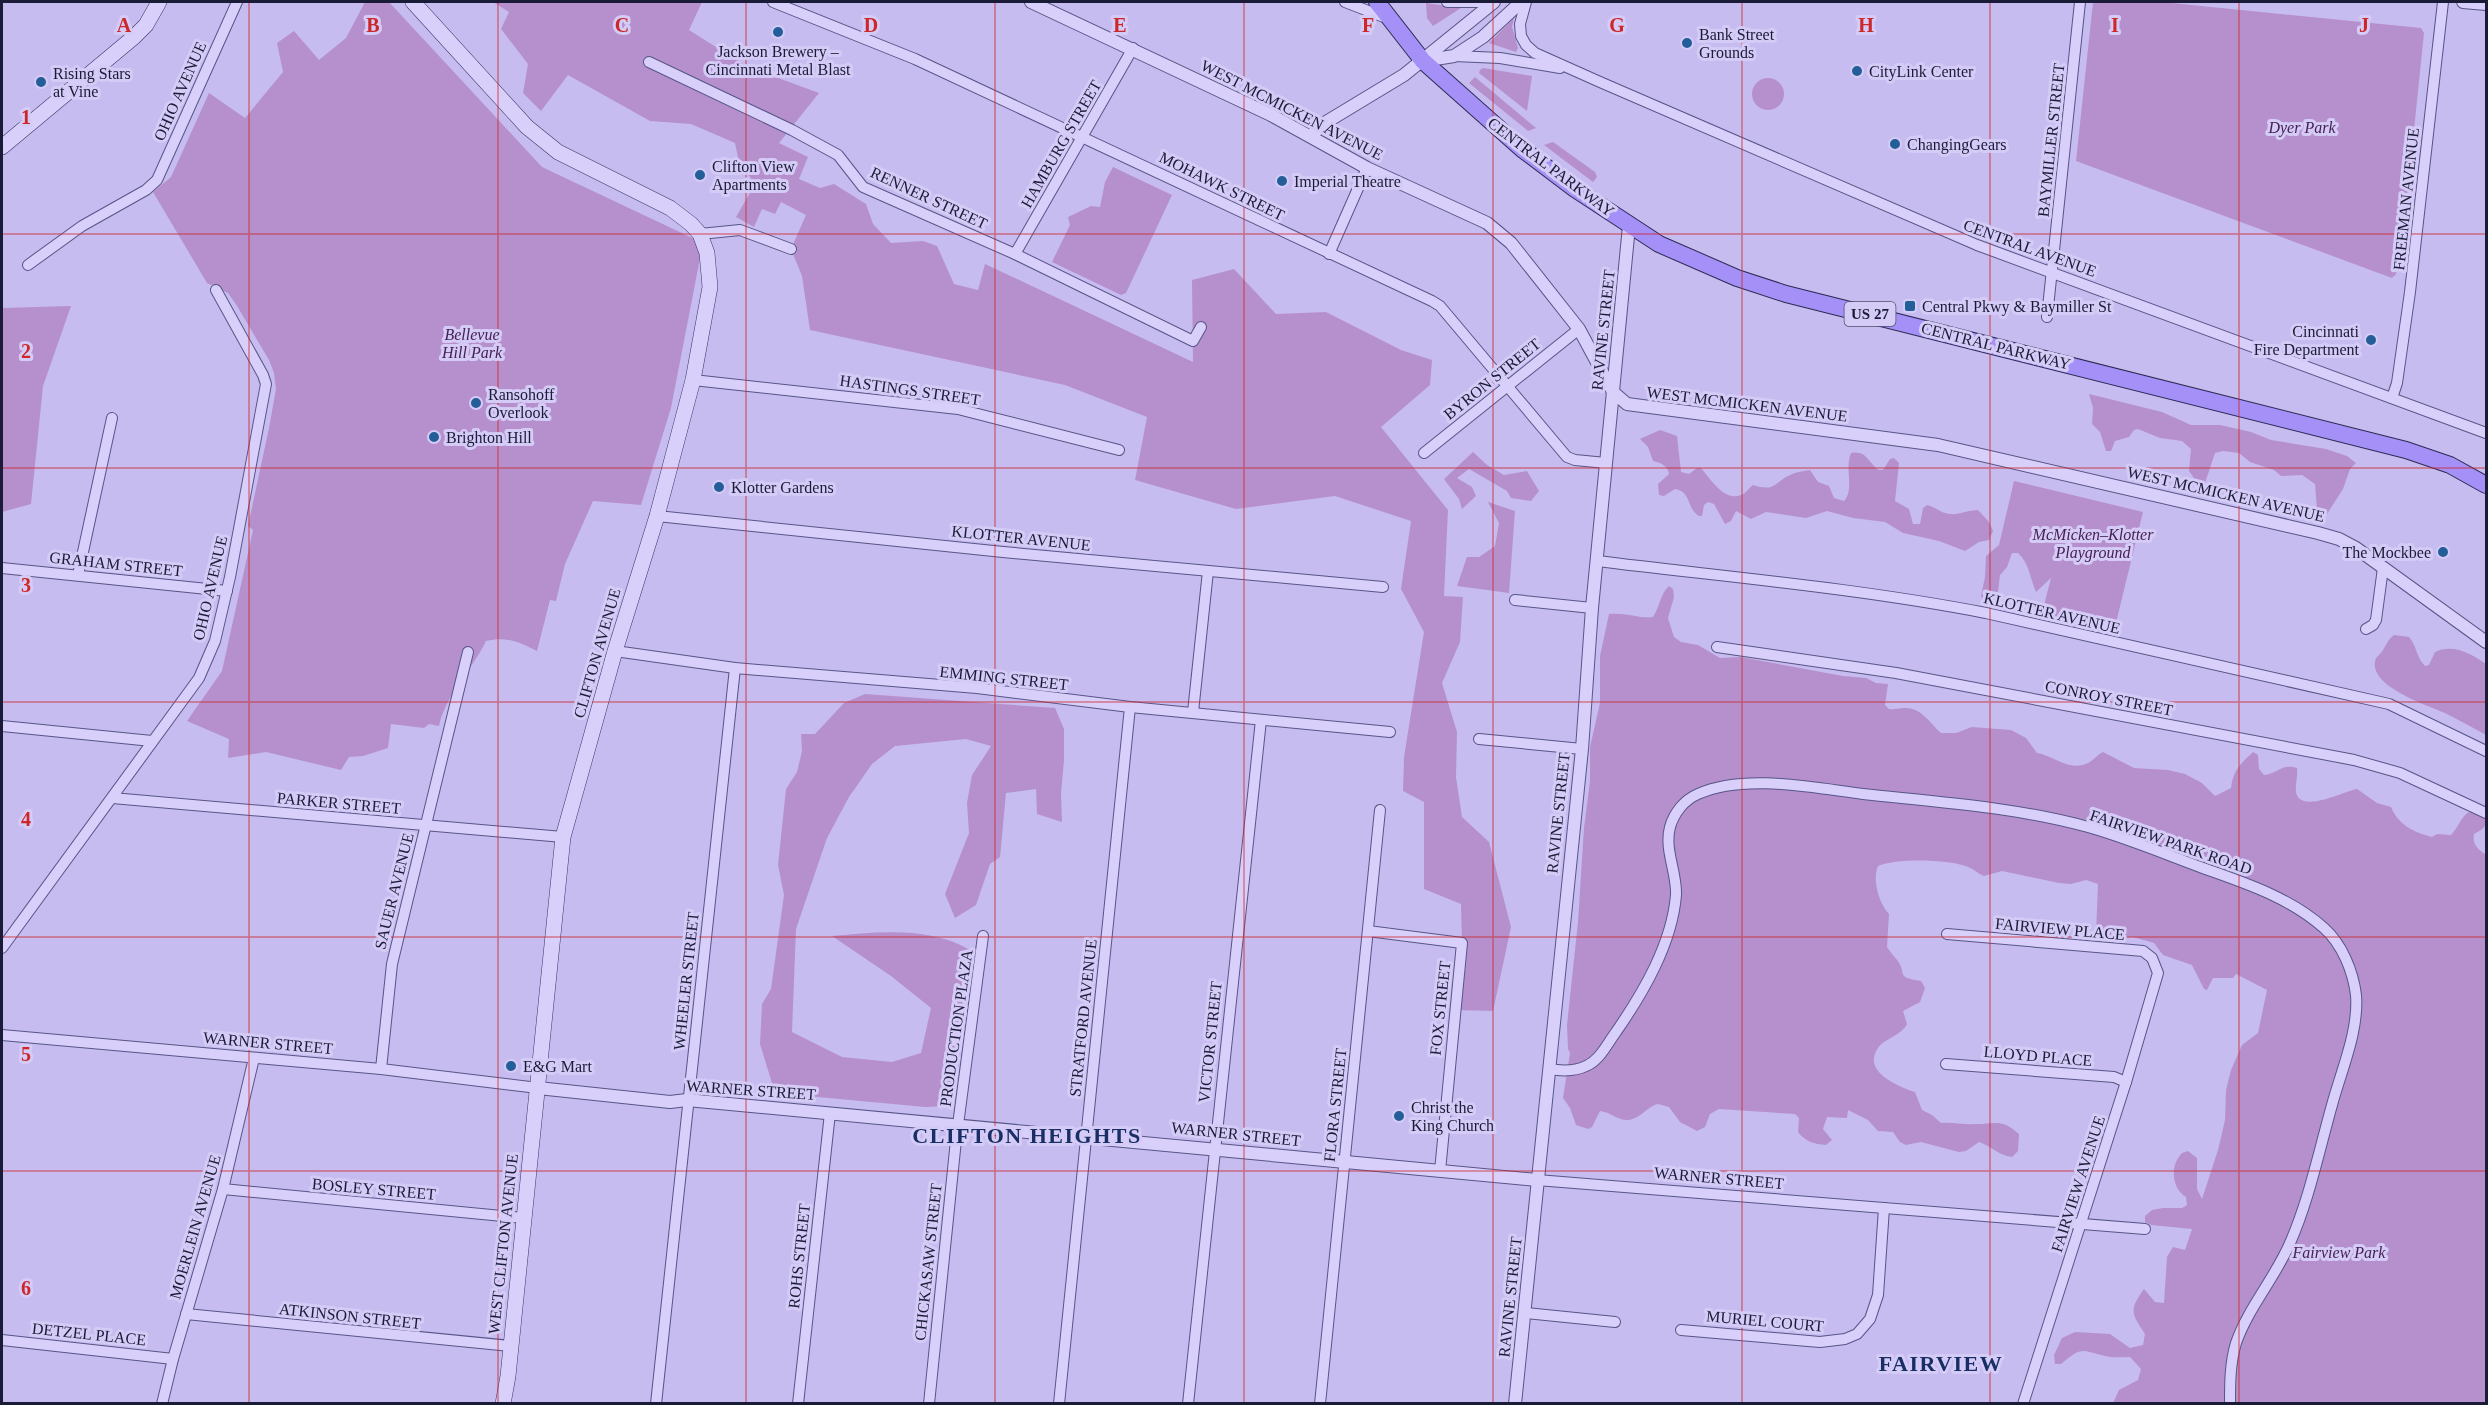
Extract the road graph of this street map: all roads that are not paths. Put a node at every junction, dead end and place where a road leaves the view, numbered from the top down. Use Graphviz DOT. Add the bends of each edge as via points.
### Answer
graph roads {
  1 [pos="159,2"];
  2 [pos="237,2"];
  3 [pos="412,2"];
  4 [pos="773,2"];
  5 [pos="1031,2"];
  6 [pos="1345,2"];
  7 [pos="1377,2"];
  8 [pos="1447,2"];
  9 [pos="1486,2"];
  10 [pos="1494,2"];
  11 [pos="1521,2"];
  12 [pos="1526,2"];
  13 [pos="2080,2"];
  14 [pos="2443,2"];
  15 [pos="2463,2"];
  16 [pos="2487,4"];
  17 [pos="1392,20"];
  18 [pos="1133,48"];
  19 [pos="1454,56"];
  20 [pos="1423,61"];
  21 [pos="650,62"];
  22 [pos="1572,70"];
  23 [pos="1083,136"];
  24 [pos="1311,136"];
  25 [pos="2,147"];
  26 [pos="1367,168"];
  27 [pos="1629,226"];
  28 [pos="700,234"];
  29 [pos="791,249"];
  30 [pos="1015,254"];
  31 [pos="1329,254"];
  32 [pos="28,265"];
  33 [pos="2053,272"];
  34 [pos="216,290"];
  35 [pos="2047,317"];
  36 [pos="1201,327"];
  37 [pos="1579,329"];
  38 [pos="693,380"];
  39 [pos="1506,387"];
  40 [pos="1613,392"];
  41 [pos="2392,398"];
  42 [pos="111,418"];
  43 [pos="2487,433"];
  44 [pos="1119,450"];
  45 [pos="1424,453"];
  46 [pos="1606,463"];
  47 [pos="2487,485"];
  48 [pos="657,516"];
  49 [pos="1597,561"];
  50 [pos="2,568"];
  51 [pos="2383,568"];
  52 [pos="1208,571"];
  53 [pos="78,574"];
  54 [pos="1383,587"];
  55 [pos="227,591"];
  56 [pos="1515,600"];
  57 [pos="1592,608"];
  58 [pos="2366,629"];
  59 [pos="2487,642"];
  60 [pos="1717,647"];
  61 [pos="615,651"];
  62 [pos="468,652"];
  63 [pos="735,668"];
  64 [pos="1130,707"];
  65 [pos="1193,712"];
  66 [pos="1261,720"];
  67 [pos="2,726"];
  68 [pos="1390,732"];
  69 [pos="1479,739"];
  70 [pos="152,741"];
  71 [pos="1582,749"];
  72 [pos="2487,751"];
  73 [pos="112,798"];
  74 [pos="1380,810"];
  75 [pos="2487,813"];
  76 [pos="426,825"];
  77 [pos="563,837"];
  78 [pos="1368,931"];
  79 [pos="1947,934"];
  80 [pos="983,936"];
  81 [pos="2,948"];
  82 [pos="2158,973"];
  83 [pos="2,1035"];
  84 [pos="254,1058"];
  85 [pos="1946,1064"];
  86 [pos="381,1069"];
  87 [pos="1549,1069"];
  88 [pos="2126,1082"];
  89 [pos="538,1088"];
  90 [pos="687,1100"];
  91 [pos="830,1113"];
  92 [pos="958,1124"];
  93 [pos="1086,1137"];
  94 [pos="1214,1149"];
  95 [pos="1345,1162"];
  96 [pos="1440,1171"];
  97 [pos="1537,1180"];
  98 [pos="223,1190"];
  99 [pos="1884,1208"];
  100 [pos="523,1218"];
  101 [pos="2080,1225"];
  102 [pos="2145,1229"];
  103 [pos="1526,1313"];
  104 [pos="186,1314"];
  105 [pos="1615,1322"];
  106 [pos="1681,1330"];
  107 [pos="2,1340"];
  108 [pos="510,1346"];
  109 [pos="173,1359"];
  110 [pos="162,1404"];
  111 [pos="503,1404"];
  112 [pos="656,1404"];
  113 [pos="798,1404"];
  114 [pos="929,1404"];
  115 [pos="1059,1404"];
  116 [pos="1188,1404"];
  117 [pos="1320,1404"];
  118 [pos="1515,1404"];
  119 [pos="2023,1404"];
  120 [pos="2230,1404"];
  1 -- 25 [label="main road" via="134,37"];
  2 -- 32 [label="street, OHIO AVENUE" via="157,180"];
  3 -- 28 [label="main road" via="545,143 670,208"];
  4 -- 23 [label="street, MOHAWK STREET" via="915,59"];
  5 -- 18 [label="street, WEST MCMICKEN AVENUE"];
  6 -- 17 [label="street"];
  7 -- 17 [label="main road, CENTRAL PARKWAY / US 27"];
  8 -- 9 [label="street"];
  10 -- 20 [label="street"];
  11 -- 19 [label="street" via="1483,37"];
  12 -- 22 [label="street, CENTRAL AVENUE" via="1520,24 1526,45"];
  13 -- 33 [label="street, BAYMILLER STREET"];
  14 -- 41 [label="street, FREEMAN AVENUE" via="2410,292"];
  15 -- 16 [label="street"];
  17 -- 20 [label="main road, CENTRAL PARKWAY / US 27"];
  18 -- 23 [label="street, HAMBURG STREET"];
  18 -- 24 [label="street, WEST MCMICKEN AVENUE"];
  19 -- 20 [label="street"];
  19 -- 22 [label="street, CENTRAL AVENUE" via="1500,58"];
  20 -- 24 [label="street" via="1323,124"];
  20 -- 27 [label="main road, CENTRAL PARKWAY / US 27" via="1522,149"];
  21 -- 30 [label="street, RENNER STREET" via="838,155 863,187"];
  22 -- 33 [label="street, CENTRAL AVENUE" via="1927,225"];
  23 -- 30 [label="street, HAMBURG STREET"];
  23 -- 31 [label="street, MOHAWK STREET"];
  24 -- 26 [label="street, WEST MCMICKEN AVENUE"];
  26 -- 31 [label="street"];
  26 -- 37 [label="street, WEST MCMICKEN AVENUE" via="1500,232"];
  27 -- 40 [label="street, RAVINE STREET"];
  27 -- 47 [label="main road, CENTRAL PARKWAY / US 27" via="1694,261 1762,286 2406,450 2450,465"];
  28 -- 29 [label="street" via="740,230"];
  28 -- 38 [label="main road, CLIFTON AVENUE" via="710,263 710,287"];
  30 -- 36 [label="street, RENNER STREET" via="1193,341"];
  31 -- 39 [label="street, MOHAWK STREET" via="1440,306"];
  33 -- 35 [label="street, BAYMILLER STREET"];
  33 -- 41 [label="street, CENTRAL AVENUE"];
  34 -- 55 [label="street, OHIO AVENUE" via="266,384"];
  37 -- 39 [label="street, BYRON STREET"];
  37 -- 40 [label="street, WEST MCMICKEN AVENUE"];
  38 -- 44 [label="street, HASTINGS STREET" via="958,409"];
  38 -- 48 [label="main road, CLIFTON AVENUE"];
  39 -- 45 [label="street, BYRON STREET"];
  39 -- 46 [label="street, MOHAWK STREET" via="1567,456"];
  40 -- 46 [label="street, RAVINE STREET"];
  40 -- 51 [label="street, WEST MCMICKEN AVENUE" via="1627,404 1938,445 2076,476 2318,532 2356,548"];
  41 -- 43 [label="street, CENTRAL AVENUE"];
  42 -- 53 [label="street"];
  46 -- 49 [label="street, RAVINE STREET"];
  48 -- 52 [label="street, KLOTTER AVENUE"];
  48 -- 61 [label="main road, CLIFTON AVENUE"];
  49 -- 57 [label="street, RAVINE STREET"];
  49 -- 72 [label="street, KLOTTER AVENUE" via="1826,587 1986,613 2389,704"];
  50 -- 53 [label="street, GRAHAM STREET"];
  51 -- 58 [label="street" via="2376,620"];
  51 -- 59 [label="street, WEST MCMICKEN AVENUE"];
  52 -- 54 [label="street, KLOTTER AVENUE"];
  52 -- 65 [label="street"];
  53 -- 55 [label="street, GRAHAM STREET"];
  55 -- 70 [label="street, OHIO AVENUE" via="207,663"];
  56 -- 57 [label="street"];
  57 -- 71 [label="street, RAVINE STREET"];
  60 -- 75 [label="street, CONROY STREET" via="1896,673 2354,760 2400,773"];
  61 -- 63 [label="street, EMMING STREET"];
  61 -- 77 [label="main road, CLIFTON AVENUE"];
  62 -- 76 [label="street, SAUER AVENUE"];
  63 -- 64 [label="street, EMMING STREET" via="976,688"];
  63 -- 90 [label="street, WHEELER STREET"];
  64 -- 65 [label="street, EMMING STREET"];
  64 -- 93 [label="street, STRATFORD AVENUE"];
  65 -- 66 [label="street, EMMING STREET"];
  66 -- 68 [label="street, EMMING STREET"];
  66 -- 94 [label="street, VICTOR STREET"];
  67 -- 70 [label="street"];
  69 -- 71 [label="street"];
  70 -- 73 [label="street, OHIO AVENUE"];
  71 -- 87 [label="street, RAVINE STREET"];
  73 -- 76 [label="street, PARKER STREET"];
  73 -- 81 [label="street, OHIO AVENUE"];
  74 -- 78 [label="street, FLORA STREET"];
  76 -- 77 [label="street, PARKER STREET"];
  76 -- 86 [label="street, SAUER AVENUE" via="392,964"];
  77 -- 89 [label="main road, CLIFTON AVENUE"];
  78 -- 95 [label="street, FLORA STREET"];
  78 -- 96 [label="street, FOX STREET" via="1462,943"];
  79 -- 82 [label="street, FAIRVIEW PLACE" via="2143,951 2152,958"];
  80 -- 92 [label="street, PRODUCTION PLAZA"];
  82 -- 88 [label="street, FAIRVIEW AVENUE"];
  83 -- 84 [label="street, WARNER STREET"];
  84 -- 86 [label="street, WARNER STREET"];
  84 -- 98 [label="street, MOERLEIN AVENUE"];
  85 -- 88 [label="street, LLOYD PLACE" via="2114,1077"];
  86 -- 89 [label="street, WARNER STREET"];
  87 -- 97 [label="street, RAVINE STREET"];
  87 -- 120 [label="street, FAIRVIEW PARK ROAD" via="1577,1069 1595,1060 1637,998 1662,949 1674,906 1676,882 1668,837 1670,824 1684,804 1703,792 1744,785 1782,785 2049,818 2122,838 2271,893 2328,931 2346,956 2356,997 2355,1014 2304,1206 2289,1245 2235,1346"];
  88 -- 101 [label="street, FAIRVIEW AVENUE"];
  89 -- 90 [label="street, WARNER STREET" via="670,1102"];
  89 -- 100 [label="main road, WEST CLIFTON AVENUE"];
  90 -- 91 [label="street, WARNER STREET"];
  90 -- 112 [label="street, WHEELER STREET"];
  91 -- 92 [label="street, WARNER STREET"];
  91 -- 113 [label="street, ROHS STREET"];
  92 -- 93 [label="street, WARNER STREET"];
  92 -- 114 [label="street, CHICKASAW STREET"];
  93 -- 94 [label="street, WARNER STREET"];
  93 -- 115 [label="street, STRATFORD AVENUE"];
  94 -- 95 [label="street, WARNER STREET"];
  94 -- 116 [label="street, VICTOR STREET"];
  95 -- 96 [label="street, WARNER STREET"];
  95 -- 117 [label="street, FLORA STREET"];
  96 -- 97 [label="street, WARNER STREET"];
  97 -- 99 [label="street, WARNER STREET"];
  97 -- 103 [label="street, RAVINE STREET"];
  98 -- 100 [label="street, BOSLEY STREET"];
  98 -- 104 [label="street, MOERLEIN AVENUE"];
  99 -- 101 [label="street, WARNER STREET"];
  99 -- 106 [label="street, MURIEL COURT" via="1876,1302 1870,1319 1857,1334 1833,1342"];
  100 -- 108 [label="main road, WEST CLIFTON AVENUE"];
  101 -- 102 [label="street, WARNER STREET"];
  101 -- 119 [label="street, FAIRVIEW AVENUE"];
  103 -- 105 [label="street"];
  103 -- 118 [label="street, RAVINE STREET"];
  104 -- 108 [label="street, ATKINSON STREET"];
  104 -- 109 [label="street, MOERLEIN AVENUE"];
  107 -- 109 [label="street, DETZEL PLACE"];
  108 -- 111 [label="main road, WEST CLIFTON AVENUE"];
  109 -- 110 [label="street, MOERLEIN AVENUE"];
}
